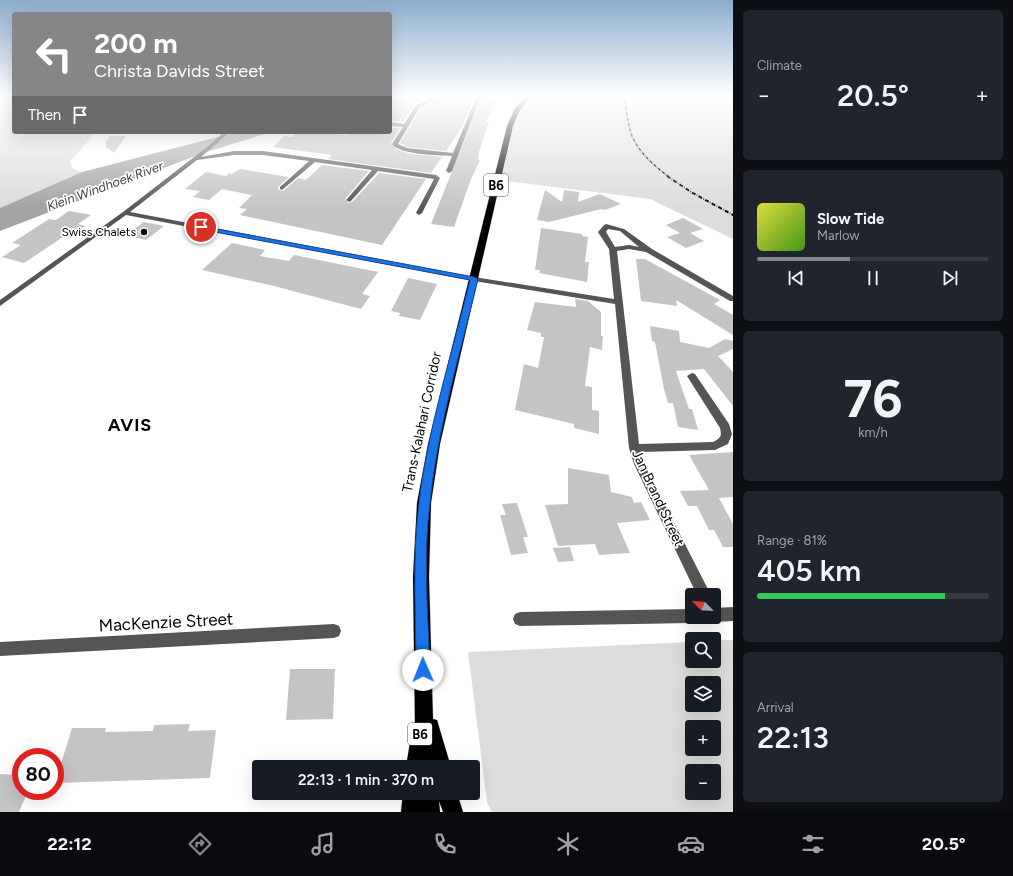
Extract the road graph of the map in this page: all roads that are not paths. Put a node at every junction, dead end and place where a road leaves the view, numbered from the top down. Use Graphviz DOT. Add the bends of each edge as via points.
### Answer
graph roads {
  1 [pos="225,134"];
  2 [pos="401,134"];
  3 [pos="464,134"];
  4 [pos="508,134"];
  5 [pos="455,156"];
  6 [pos="194,160"];
  7 [pos="314,160"];
  8 [pos="376,169"];
  9 [pos="449,170"];
  10 [pos="282,188"];
  11 [pos="349,200"];
  12 [pos="125,213"];
  13 [pos="419,213"];
  14 [pos="613,249"];
  15 [pos="649,251"];
  16 [pos="474,279"];
  17 [pos="733,299"];
  18 [pos="618,302"];
  19 [pos="0,304"];
  20 [pos="692,376"];
  21 [pos="634,448"];
  22 [pos="701,588"];
  23 [pos="733,614"];
  24 [pos="721,615"];
  25 [pos="685,616"];
  26 [pos="520,619"];
  27 [pos="334,630"];
  28 [pos="0,649"];
  29 [pos="423,701"];
  30 [pos="417,760"];
  31 [pos="427,760"];
  32 [pos="439,760"];
  33 [pos="413,800"];
  34 [pos="429,800"];
  35 [pos="449,800"];
  36 [pos="411,812"];
  37 [pos="430,812"];
  38 [pos="453,812"];
  1 -- 6 [label="street"];
  2 -- 5 [label="street" via="395,144 397,147"];
  3 -- 5 [label="street"];
  4 -- 16 [label="highway, Trans-Kalahari Corridor / B6"];
  5 -- 9 [label="street"];
  6 -- 7 [label="street" via="226,154 252,153"];
  6 -- 12 [label="street"];
  7 -- 8 [label="street"];
  7 -- 10 [label="street"];
  8 -- 11 [label="street"];
  8 -- 13 [label="street" via="437,178"];
  12 -- 16 [label="street"];
  12 -- 19 [label="street"];
  14 -- 15 [label="street" via="629,247"];
  14 -- 15 [label="street, Jan Brand Street" via="602,232 606,226 622,230"];
  14 -- 18 [label="street, Jan Brand Street"];
  15 -- 17 [label="street, Jan Brand Street"];
  16 -- 18 [label="street"];
  16 -- 29 [label="highway, Trans-Kalahari Corridor / B6" via="434,444 424,503 421,577"];
  18 -- 21 [label="street, Jan Brand Street"];
  20 -- 21 [label="street" via="725,427 727,434 724,441 715,446"];
  21 -- 22 [label="street, Jan Brand Street" via="639,464"];
  23 -- 24 [label="street"];
  25 -- 26 [label="street"];
  27 -- 28 [label="street, MacKenzie Street"];
  29 -- 30 [label="highway, B6"];
  29 -- 31 [label="highway, Trans-Kalahari Corridor / B6"];
  29 -- 32 [label="highway"];
  33 -- 36 [label="highway"];
  34 -- 37 [label="highway"];
  35 -- 38 [label="highway"];
}
